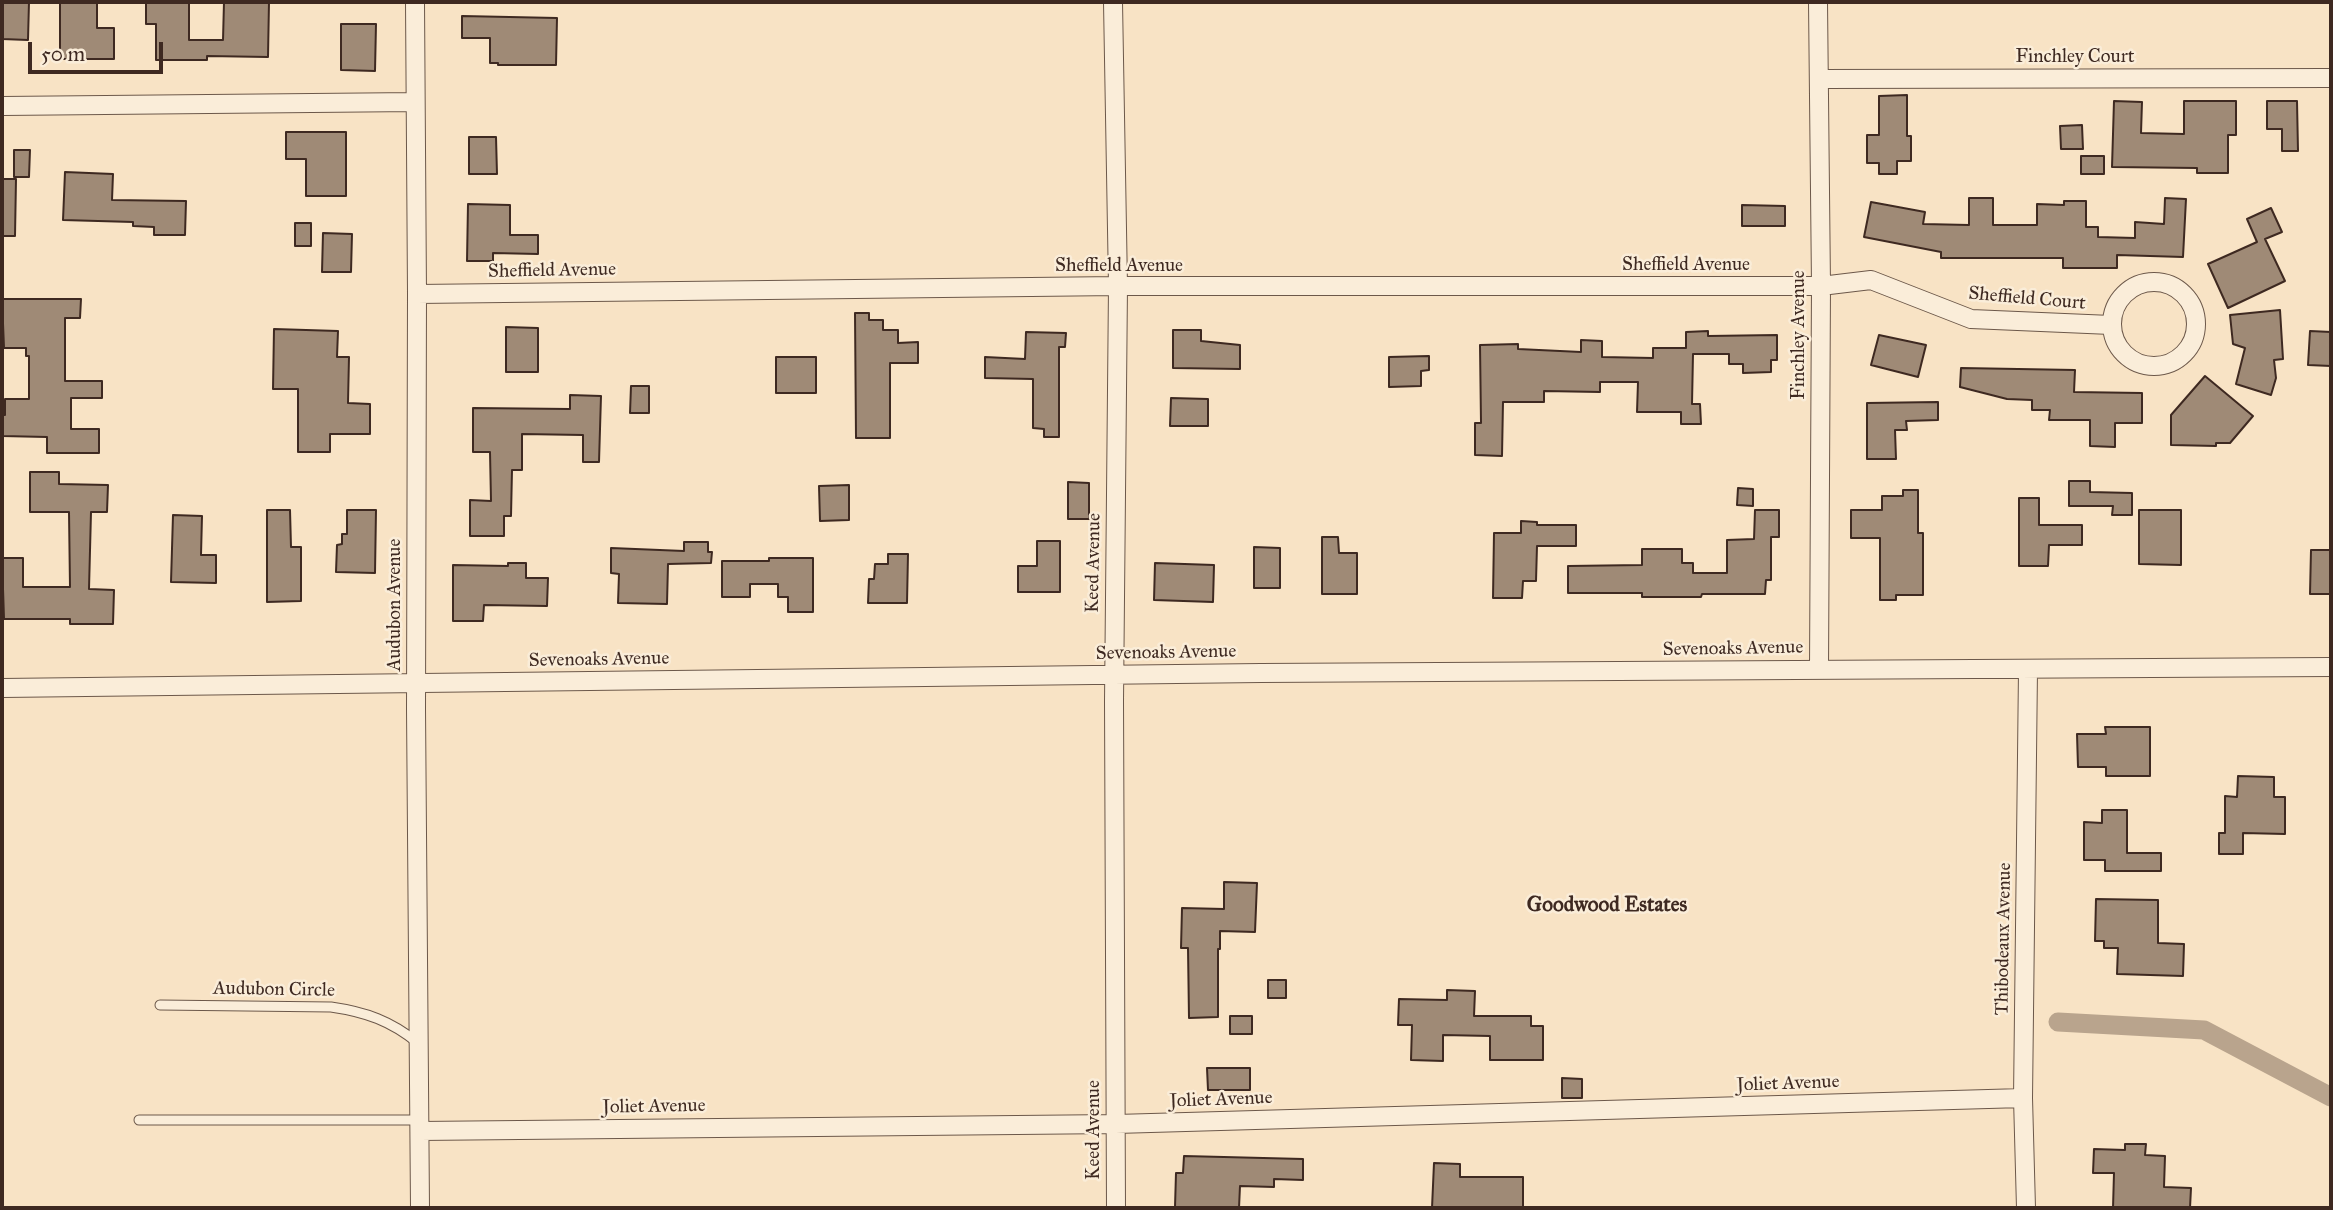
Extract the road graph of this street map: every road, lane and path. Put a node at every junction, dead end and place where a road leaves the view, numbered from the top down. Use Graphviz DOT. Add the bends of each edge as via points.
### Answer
graph roads {
  1 [pos="415,2"];
  2 [pos="1113,2"];
  3 [pos="1818,2"];
  4 [pos="2331,78"];
  5 [pos="1820,79"];
  6 [pos="415,102"];
  7 [pos="2,106"];
  8 [pos="1118,286"];
  9 [pos="1821,286"];
  10 [pos="417,294"];
  11 [pos="2111,325"];
  12 [pos="2331,667"];
  13 [pos="1819,669"];
  14 [pos="2028,670"];
  15 [pos="1114,676"];
  16 [pos="416,683"];
  17 [pos="2,688"];
  18 [pos="160,1005"];
  19 [pos="419,1045"];
  20 [pos="2024,1098"];
  21 [pos="139,1120"];
  22 [pos="1115,1124"];
  23 [pos="420,1126"];
  24 [pos="420,1208"];
  25 [pos="1116,1208"];
  26 [pos="2026,1208"];
  1 -- 6 [label="street, Audubon Avenue"];
  2 -- 8 [label="street, Keed Avenue"];
  3 -- 5 [label="street, Finchley Avenue"];
  4 -- 5 [label="street, Finchley Court"];
  5 -- 9 [label="street, Finchley Avenue"];
  6 -- 7 [label="street"];
  6 -- 10 [label="street, Audubon Avenue"];
  8 -- 9 [label="street, Sheffield Avenue"];
  8 -- 10 [label="street, Sheffield Avenue"];
  8 -- 15 [label="street, Keed Avenue"];
  9 -- 11 [label="street, Sheffield Court" via="1871,280 1971,319"];
  9 -- 13 [label="street, Finchley Avenue"];
  10 -- 16 [label="street, Audubon Avenue"];
  11 -- 11 [label="street, Sheffield Court" via="2115,307 2126,291 2143,282 2162,282 2180,289 2192,303 2197,322 2194,341 2183,356 2166,365 2147,366 2129,358 2116,344"];
  12 -- 14 [label="street, Sevenoaks Avenue"];
  13 -- 14 [label="street, Sevenoaks Avenue"];
  13 -- 15 [label="street, Sevenoaks Avenue"];
  14 -- 20 [label="street, Thibodeaux Avenue"];
  15 -- 16 [label="street, Sevenoaks Avenue"];
  15 -- 22 [label="street, Keed Avenue"];
  16 -- 17 [label="street, Sevenoaks Avenue"];
  16 -- 19 [label="street, Audubon Avenue"];
  18 -- 19 [label="lane, Audubon Circle" via="331,1007 398,1027"];
  19 -- 23 [label="street, Audubon Avenue"];
  20 -- 22 [label="street, Joliet Avenue"];
  20 -- 26 [label="street, Thibodeaux Avenue"];
  21 -- 23 [label="lane"];
  22 -- 23 [label="street, Joliet Avenue"];
  22 -- 25 [label="street, Keed Avenue"];
  23 -- 24 [label="street, Audubon Avenue"];
}
